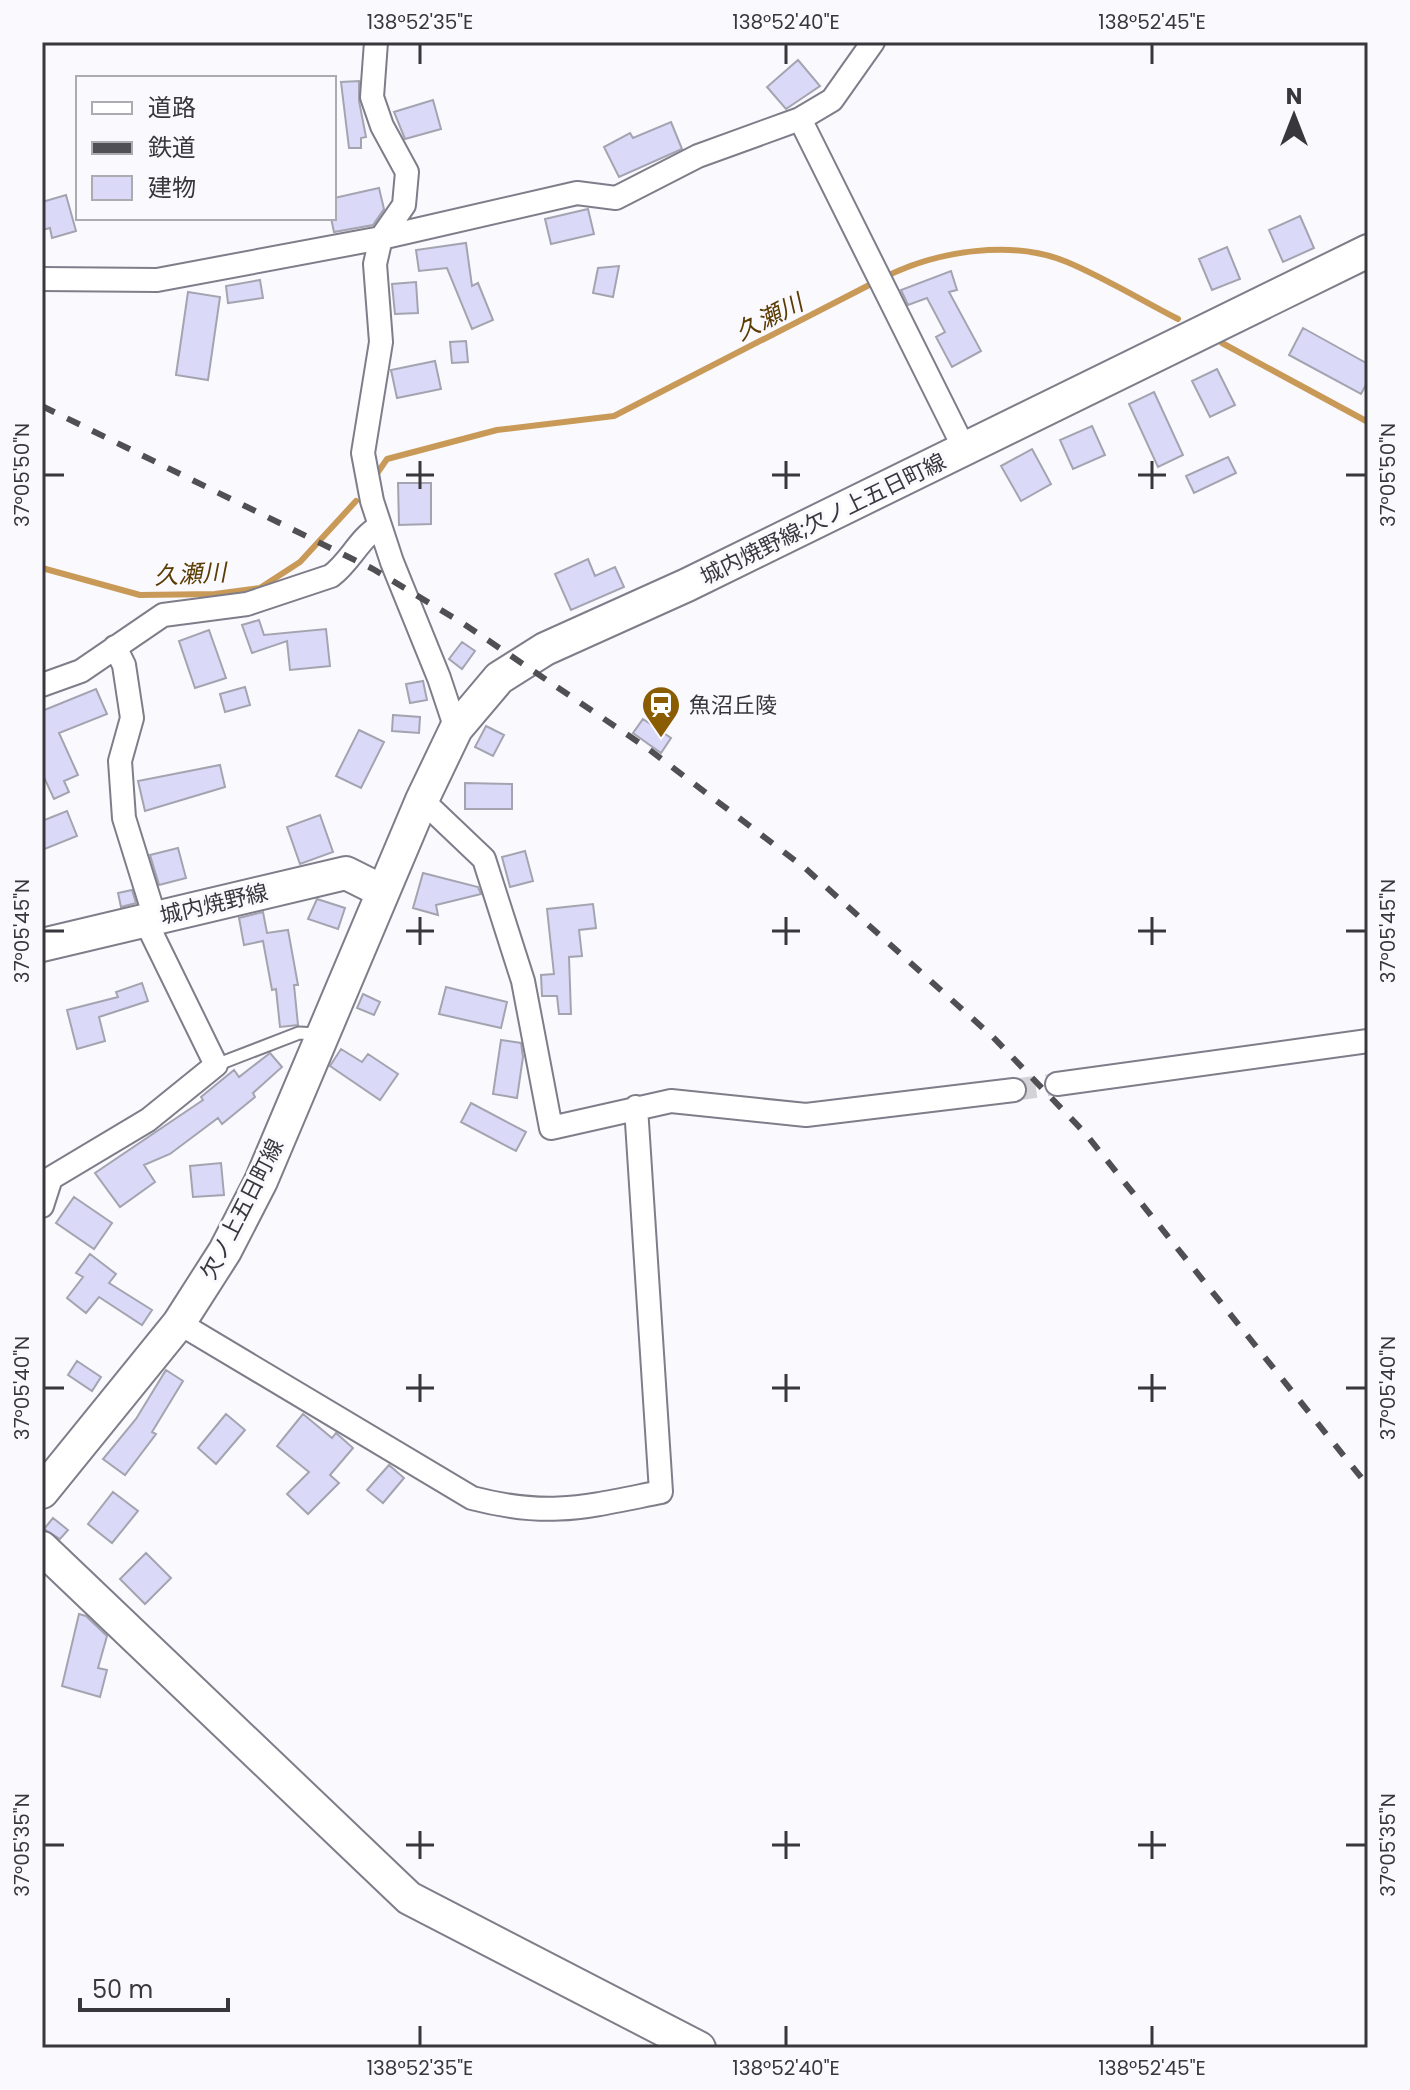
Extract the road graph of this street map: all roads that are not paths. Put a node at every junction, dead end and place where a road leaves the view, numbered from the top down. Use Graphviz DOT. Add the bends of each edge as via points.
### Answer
graph roads {
  1 [pos="376,42"];
  2 [pos="873,42"];
  3 [pos="800,119"];
  4 [pos="381,238"];
  5 [pos="1368,251"];
  6 [pos="42,279"];
  7 [pos="965,450"];
  8 [pos="380,526"];
  9 [pos="115,647"];
  10 [pos="42,685"];
  11 [pos="456,729"];
  12 [pos="422,800"];
  13 [pos="382,891"];
  14 [pos="150,919"];
  15 [pos="42,945"];
  16 [pos="322,1034"];
  17 [pos="1368,1041"];
  18 [pos="216,1065"];
  19 [pos="1057,1084"];
  20 [pos="1014,1090"];
  21 [pos="636,1107"];
  22 [pos="42,1206"];
  23 [pos="179,1323"];
  24 [pos="42,1492"];
  25 [pos="42,1548"];
  26 [pos="699,2048"];
  1 -- 4 [label="street" via="372,97 407,172 404,205"];
  2 -- 3 [label="street" via="832,100"];
  3 -- 4 [label="street" via="698,156 616,198 577,193"];
  3 -- 7 [label="street"];
  4 -- 6 [label="street" via="157,280"];
  4 -- 8 [label="street" via="375,264 381,342 363,453"];
  5 -- 7 [label="main road, 城内焼野線;欠ノ上五日町線"];
  7 -- 11 [label="main road, 城内焼野線;欠ノ上五日町線" via="545,649 499,678"];
  8 -- 9 [label="street" via="365,534 331,576 247,604 163,615"];
  8 -- 11 [label="street"];
  9 -- 10 [label="street" via="81,671"];
  9 -- 14 [label="street" via="124,665 132,718 120,761 124,818"];
  11 -- 12 [label="main road, 城内焼野線;欠ノ上五日町線"];
  12 -- 13 [label="main road, 城内焼野線;欠ノ上五日町線"];
  12 -- 21 [label="street" via="484,859 523,981 551,1128"];
  13 -- 14 [label="main road, 城内焼野線" via="346,873"];
  13 -- 16 [label="main road, 欠ノ上五日町線"];
  14 -- 15 [label="main road, 城内焼野線"];
  14 -- 18 [label="street"];
  16 -- 18 [label="lane" via="299,1033"];
  16 -- 23 [label="main road, 欠ノ上五日町線" via="261,1181"];
  17 -- 19 [label="street"];
  18 -- 22 [label="street" via="148,1120 51,1178"];
  20 -- 21 [label="street" via="806,1115 671,1101"];
  21 -- 23 [label="street" via="661,1492 559,1512 512,1509 472,1498"];
  23 -- 24 [label="main road, 欠ノ上五日町線"];
  25 -- 26 [label="main road" via="409,1898"];
}
